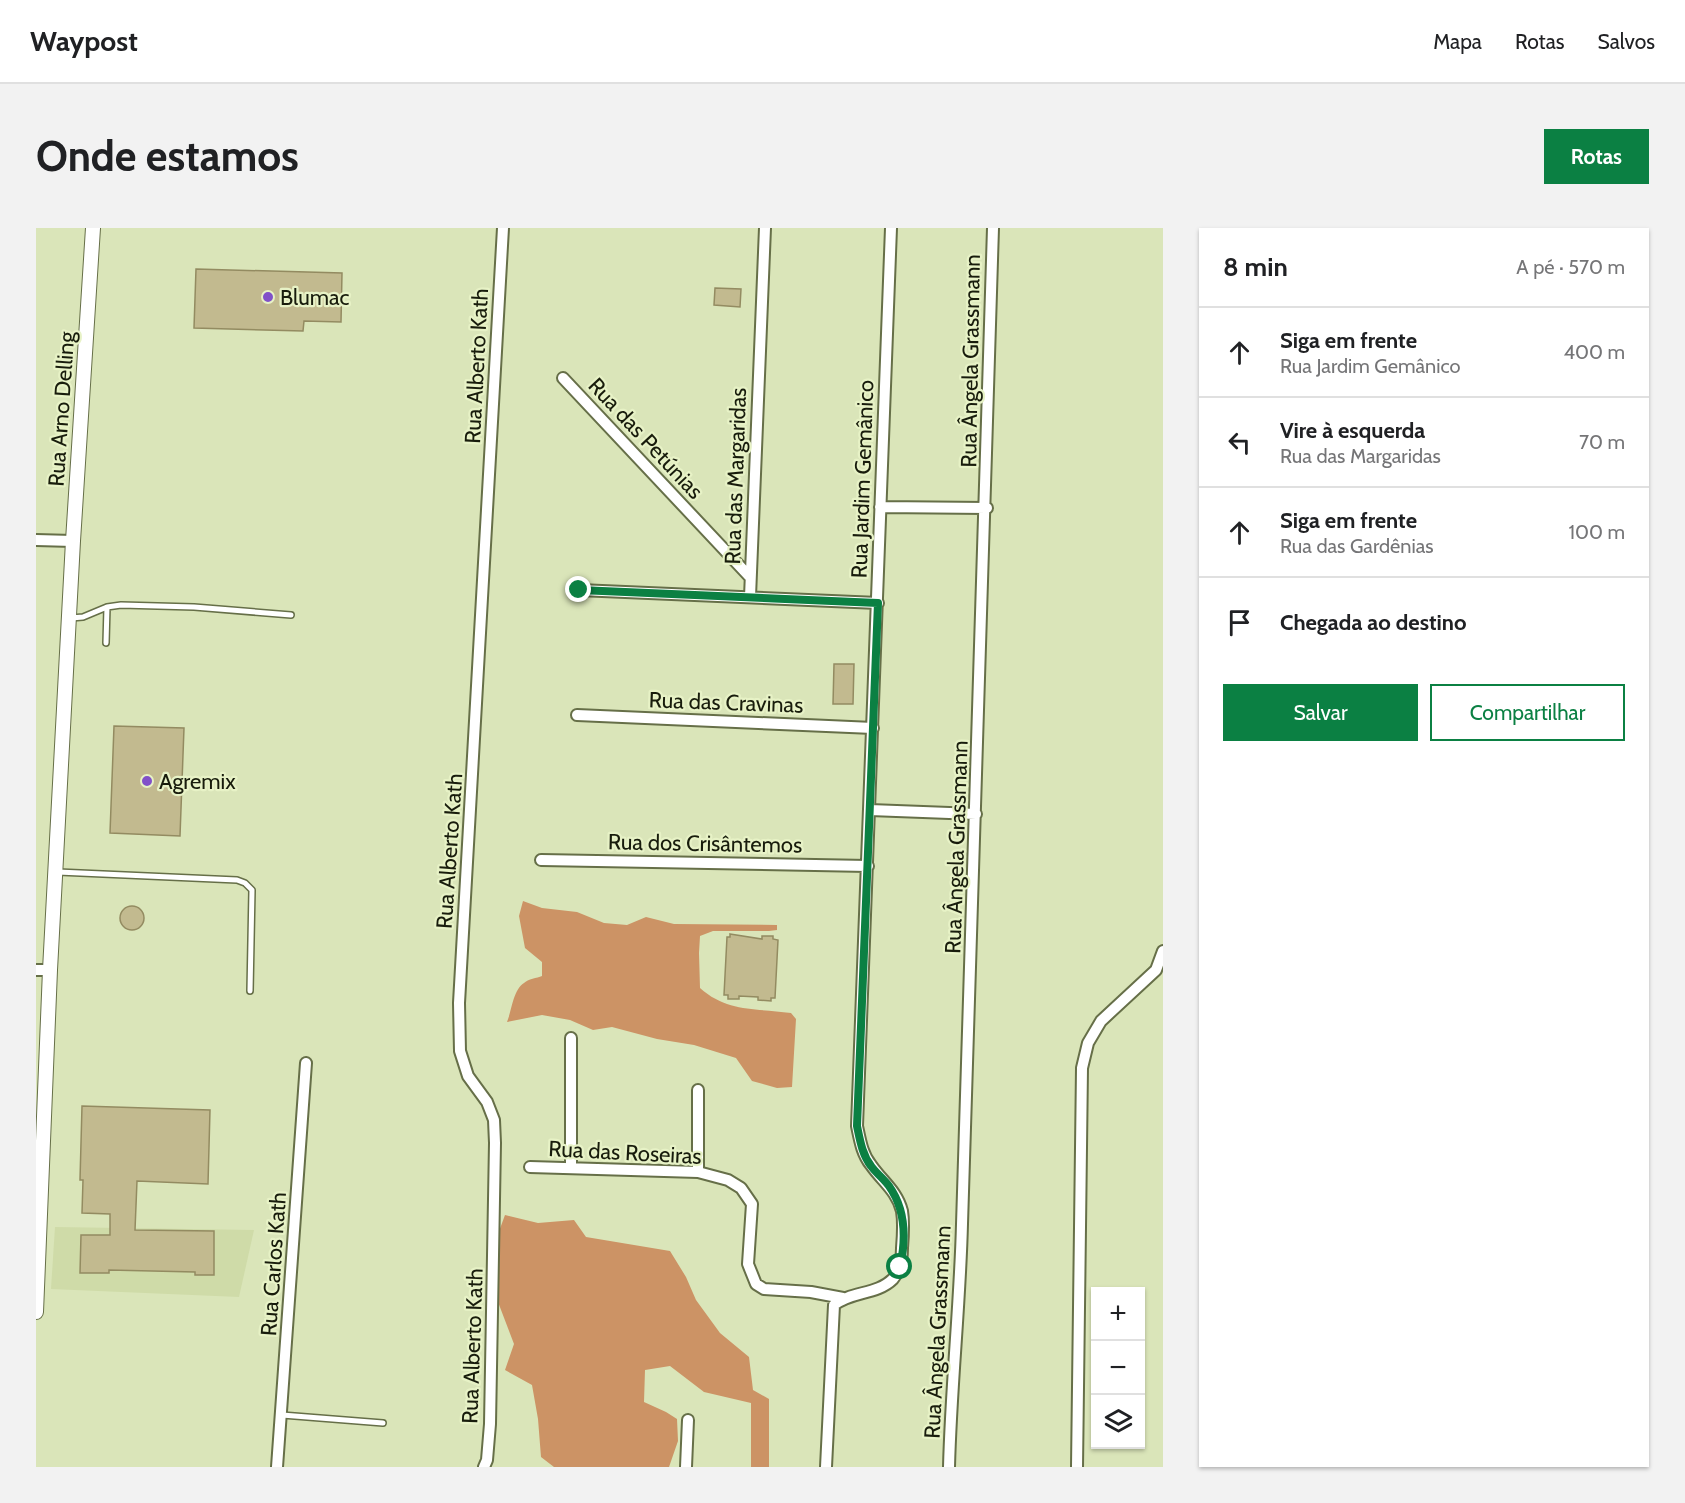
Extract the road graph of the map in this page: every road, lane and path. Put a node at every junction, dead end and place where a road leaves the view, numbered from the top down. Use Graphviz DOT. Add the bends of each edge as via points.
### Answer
graph roads {
  1 [pos="93,228"];
  2 [pos="503,228"];
  3 [pos="765,228"];
  4 [pos="891,228"];
  5 [pos="993,228"];
  6 [pos="563,378"];
  7 [pos="880,507"];
  8 [pos="987,508"];
  9 [pos="36,540"];
  10 [pos="73,541"];
  11 [pos="750,577"];
  12 [pos="579,590"];
  13 [pos="750,597"];
  14 [pos="878,603"];
  15 [pos="107,607"];
  16 [pos="291,615"];
  17 [pos="69,618"];
  18 [pos="106,644"];
  19 [pos="577,715"];
  20 [pos="873,728"];
  21 [pos="870,810"];
  22 [pos="976,814"];
  23 [pos="541,860"];
  24 [pos="867,866"];
  25 [pos="56,872"];
  26 [pos="1163,951"];
  27 [pos="43,970"];
  28 [pos="250,991"];
  29 [pos="571,1038"];
  30 [pos="306,1063"];
  31 [pos="698,1090"];
  32 [pos="530,1167"];
  33 [pos="571,1168"];
  34 [pos="698,1172"];
  35 [pos="843,1298"];
  36 [pos="36,1312"];
  37 [pos="282,1415"];
  38 [pos="688,1420"];
  39 [pos="383,1423"];
  40 [pos="277,1467"];
  41 [pos="484,1467"];
  42 [pos="686,1467"];
  43 [pos="826,1467"];
  44 [pos="949,1467"];
  45 [pos="1077,1467"];
  1 -- 10 [label="street, Rua Arno Delling"];
  2 -- 41 [label="street, Rua Alberto Kath" via="459,1003 460,1051 468,1076 487,1102 494,1120 490,1424"];
  3 -- 11 [label="street, Rua das Margaridas"];
  4 -- 7 [label="street, Rua Jardim Gemânico"];
  5 -- 8 [label="street, Rua Ângela Grassmann"];
  6 -- 11 [label="street, Rua das Petúnias"];
  7 -- 8 [label="street"];
  7 -- 14 [label="street, Rua Jardim Gemânico"];
  8 -- 22 [label="street, Rua Ângela Grassmann"];
  9 -- 10 [label="street"];
  10 -- 17 [label="street, Rua Arno Delling"];
  11 -- 13 [label="street, Rua das Margaridas"];
  12 -- 13 [label="street"];
  13 -- 14 [label="street, Rua das Margaridas"];
  14 -- 20 [label="street, Rua Jardim Gemânico"];
  15 -- 16 [label="lane" via="194,606"];
  15 -- 17 [label="lane"];
  15 -- 18 [label="lane"];
  17 -- 25 [label="street, Rua Arno Delling"];
  19 -- 20 [label="street, Rua das Cravinas"];
  20 -- 21 [label="street, Rua Jardim Gemânico"];
  21 -- 22 [label="street"];
  21 -- 24 [label="street, Rua Jardim Gemânico"];
  22 -- 44 [label="street, Rua Ângela Grassmann" via="962,1252"];
  23 -- 24 [label="street, Rua dos Crisântemos"];
  24 -- 35 [label="street, Rua Jardim Gemânico" via="857,1126 861,1148 870,1165 889,1185 902,1210 902,1256 900,1267 883,1286"];
  25 -- 27 [label="street, Rua Arno Delling"];
  25 -- 28 [label="lane" via="245,883 252,890"];
  26 -- 45 [label="street" via="1156,970 1101,1021 1088,1043 1082,1068"];
  27 -- 36 [label="street, Rua Arno Delling"];
  29 -- 33 [label="street"];
  30 -- 37 [label="street, Rua Carlos Kath"];
  31 -- 34 [label="street"];
  32 -- 33 [label="street, Rua das Roseiras"];
  33 -- 34 [label="street, Rua das Roseiras"];
  34 -- 35 [label="street, Rua das Roseiras" via="728,1180 741,1188 752,1204 748,1264 756,1284 764,1289"];
  35 -- 43 [label="street" via="832,1311"];
  37 -- 39 [label="lane"];
  37 -- 40 [label="street, Rua Carlos Kath"];
  38 -- 42 [label="street"];
}
